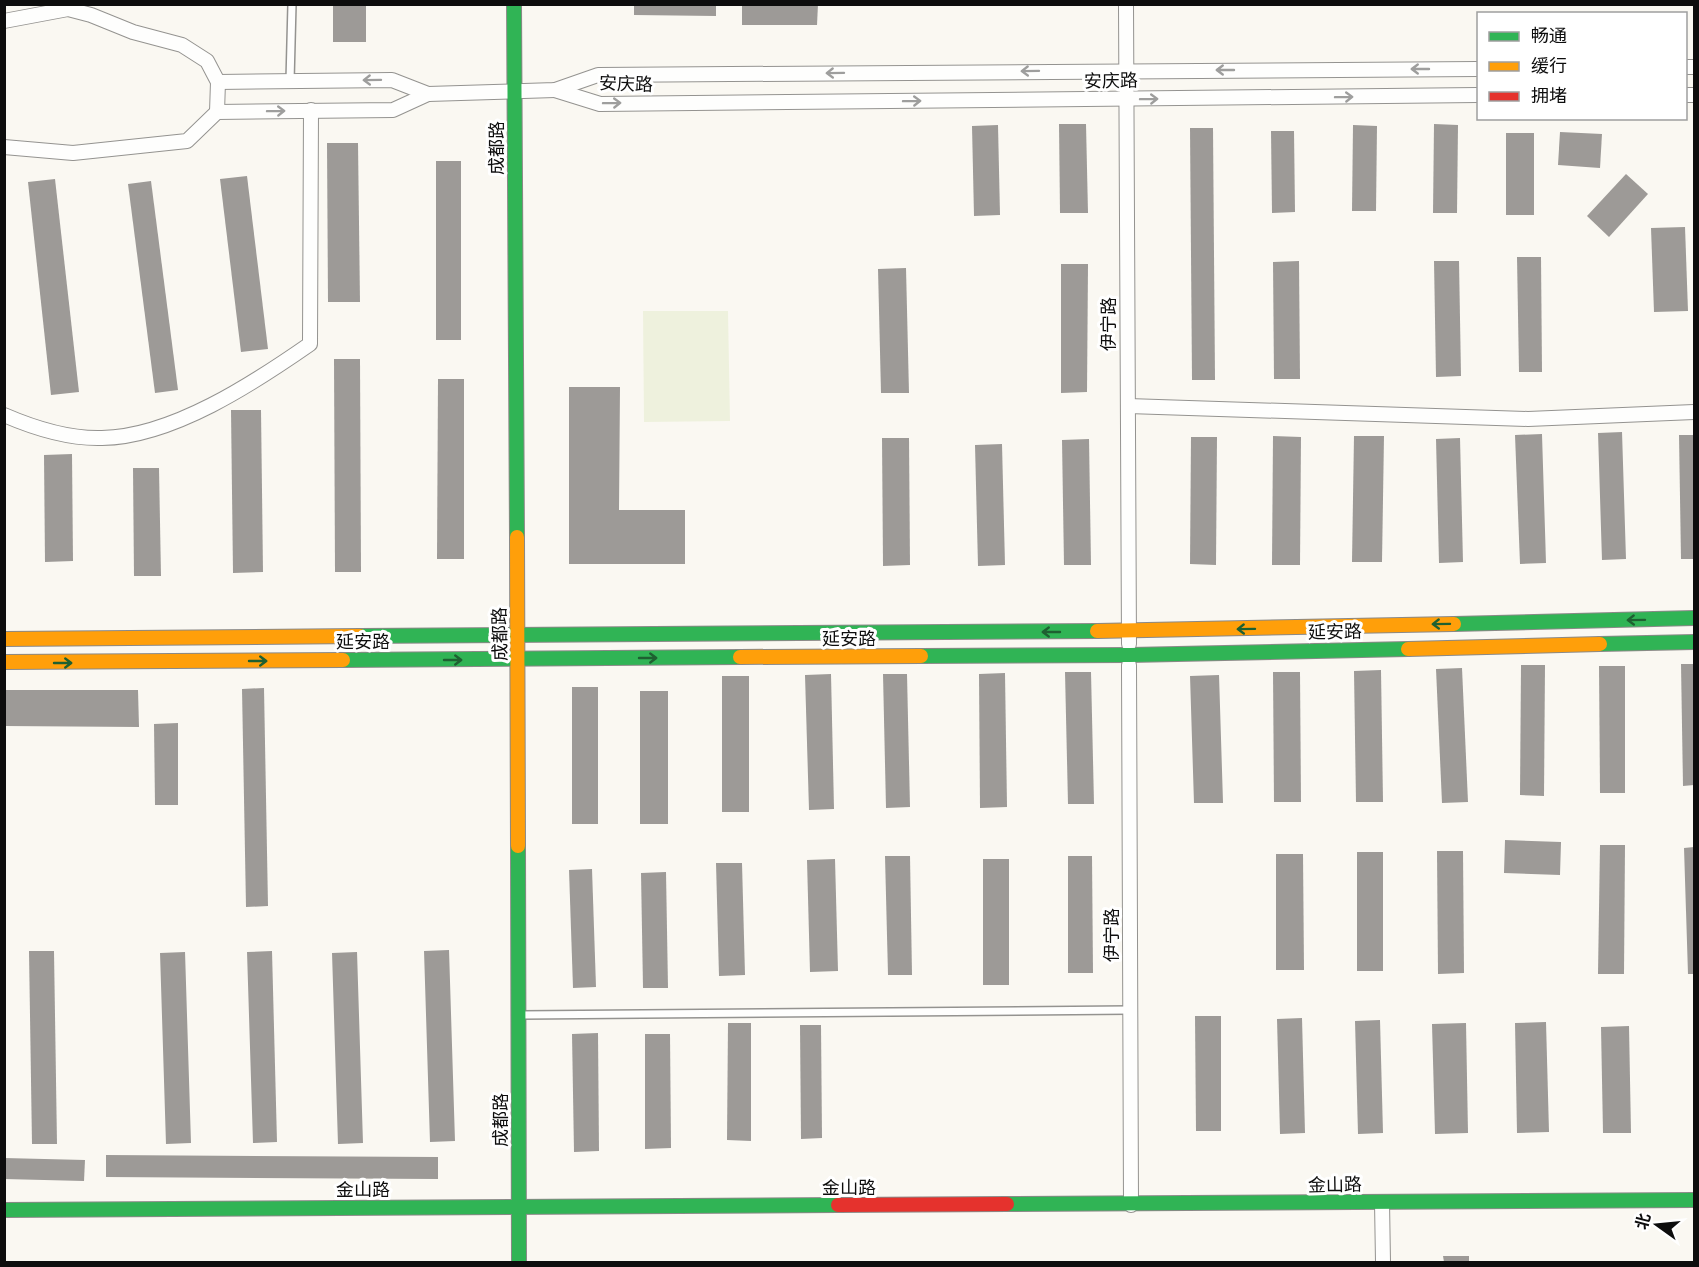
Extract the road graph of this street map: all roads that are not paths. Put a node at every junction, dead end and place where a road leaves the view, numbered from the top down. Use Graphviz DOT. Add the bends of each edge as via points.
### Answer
graph roads {
  1 [pos="292,4"];
  2 [pos="514,4"];
  3 [pos="1126,4"];
  4 [pos="4,21"];
  5 [pos="1477,69"];
  6 [pos="1126,70"];
  7 [pos="290,81"];
  8 [pos="218,82"];
  9 [pos="555,90"];
  10 [pos="514,91"];
  11 [pos="428,94"];
  12 [pos="1477,95"];
  13 [pos="1126,99"];
  14 [pos="311,111"];
  15 [pos="217,112"];
  16 [pos="4,147"];
  17 [pos="1128,406"];
  18 [pos="1695,412"];
  19 [pos="4,415"];
  20 [pos="1695,618"];
  21 [pos="518,636"];
  22 [pos="1129,638"];
  23 [pos="4,639"];
  24 [pos="1695,642"];
  25 [pos="518,659"];
  26 [pos="4,662"];
  27 [pos="1129,664"];
  28 [pos="1130,1010"];
  29 [pos="518,1015"];
  30 [pos="1695,1200"];
  31 [pos="1382,1202"];
  32 [pos="1131,1205"];
  33 [pos="519,1207"];
  34 [pos="4,1210"];
  35 [pos="519,1263"];
  36 [pos="1383,1263"];
  1 -- 7 [label="lane"];
  2 -- 10 [label="street, 成都路"];
  3 -- 6 [label="street, 伊宁路"];
  4 -- 8 [label="street" via="68,9 91,15 182,45 207,61"];
  5 -- 6 [label="street, 安庆路, one-way"];
  6 -- 9 [label="street, 安庆路, one-way" via="598,75"];
  6 -- 13 [label="street, 伊宁路"];
  7 -- 8 [label="street"];
  11 -- 7 [label="street, one-way" via="392,80"];
  8 -- 15 [label="street"];
  9 -- 10 [label="street"];
  9 -- 13 [label="street, 安庆路, one-way" via="600,104"];
  10 -- 11 [label="street"];
  10 -- 21 [label="street, 成都路"];
  11 -- 14 [label="street" via="393,110"];
  13 -- 12 [label="street, 安庆路, one-way"];
  13 -- 17 [label="street, 伊宁路"];
  15 -- 14 [label="street, one-way"];
  14 -- 19 [label="street" via="310,344 270,372 198,411 149,431 103,438 59,434"];
  15 -- 16 [label="street" via="187,141 73,153"];
  17 -- 18 [label="street" via="1528,419"];
  17 -- 22 [label="street, 伊宁路"];
  20 -- 22 [label="street, 延安路, one-way"];
  22 -- 21 [label="street, 延安路, one-way"];
  21 -- 23 [label="street, 延安路"];
  21 -- 25 [label="street, 成都路"];
  25 -- 24 [label="street, 延安路, one-way" via="1130,655"];
  26 -- 25 [label="street, 延安路, one-way"];
  25 -- 29 [label="street, 成都路"];
  27 -- 28 [label="street, 伊宁路"];
  28 -- 29 [label="lane"];
  28 -- 32 [label="street, 伊宁路"];
  29 -- 33 [label="street, 成都路"];
  30 -- 31 [label="street, 金山路"];
  31 -- 32 [label="street, 金山路"];
  31 -- 36 [label="street"];
  32 -- 33 [label="street, 金山路"];
  33 -- 34 [label="street, 金山路"];
  33 -- 35 [label="street, 成都路"];
}
